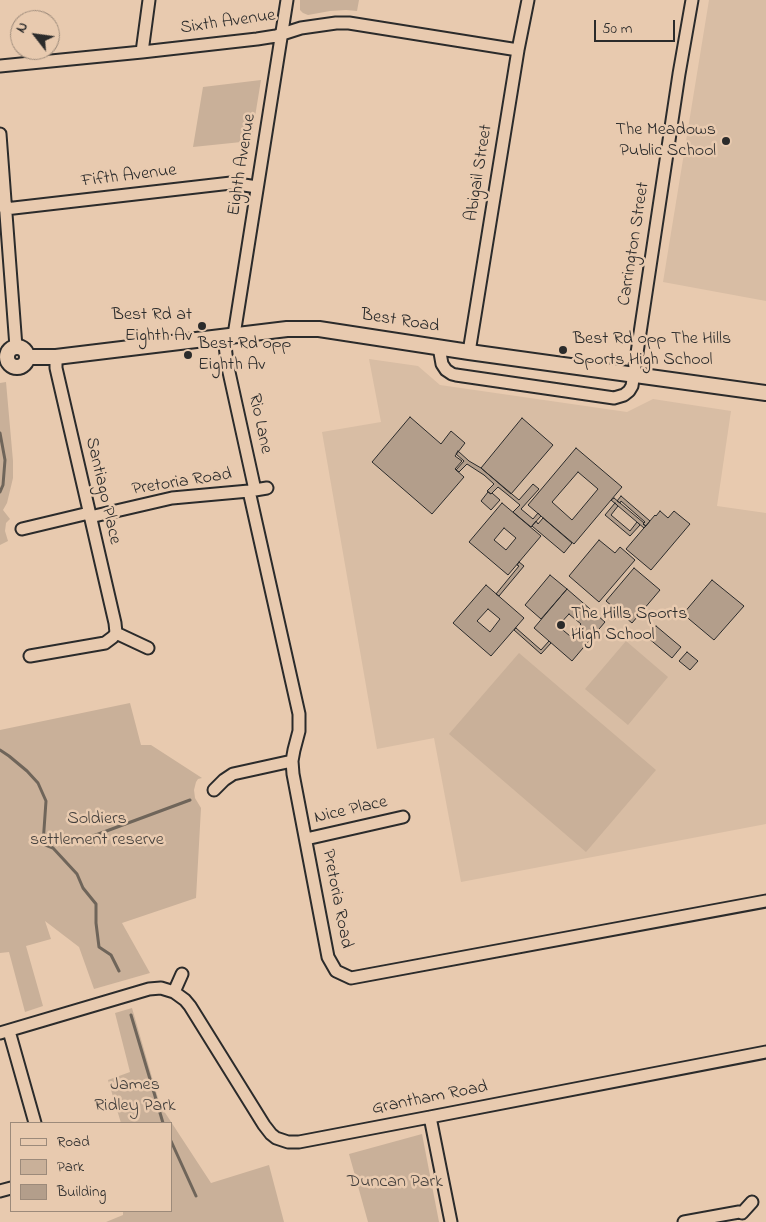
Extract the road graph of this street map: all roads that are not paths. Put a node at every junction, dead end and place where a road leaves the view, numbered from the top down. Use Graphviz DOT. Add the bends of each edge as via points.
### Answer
graph roads {
  1 [pos="149,0"];
  2 [pos="287,0"];
  3 [pos="528,0"];
  4 [pos="692,0"];
  5 [pos="281,34"];
  6 [pos="518,50"];
  7 [pos="142,52"];
  8 [pos="0,66"];
  9 [pos="0,134"];
  10 [pos="256,187"];
  11 [pos="5,209"];
  12 [pos="229,336"];
  13 [pos="16,347"];
  14 [pos="439,347"];
  15 [pos="469,352"];
  16 [pos="27,357"];
  17 [pos="56,357"];
  18 [pos="4,361"];
  19 [pos="633,375"];
  20 [pos="766,393"];
  21 [pos="267,488"];
  22 [pos="252,490"];
  23 [pos="90,515"];
  24 [pos="22,530"];
  25 [pos="116,633"];
  26 [pos="148,648"];
  27 [pos="30,656"];
  28 [pos="292,761"];
  29 [pos="214,790"];
  30 [pos="403,817"];
  31 [pos="306,839"];
  32 [pos="766,900"];
  33 [pos="182,974"];
  34 [pos="174,992"];
  35 [pos="4,1032"];
  36 [pos="766,1052"];
  37 [pos="430,1117"];
  38 [pos="35,1122"];
  39 [pos="752,1202"];
  40 [pos="746,1217"];
  41 [pos="451,1222"];
  42 [pos="684,1222"];
  1 -- 7 [label="street"];
  2 -- 5 [label="street, Eighth Avenue"];
  3 -- 6 [label="street, Abigail Street"];
  4 -- 19 [label="street, Carrington Street"];
  5 -- 6 [label="street, Sixth Avenue" via="300,28 349,23"];
  5 -- 7 [label="street, Sixth Avenue"];
  5 -- 10 [label="street, Eighth Avenue"];
  6 -- 15 [label="street, Abigail Street"];
  7 -- 8 [label="street, Sixth Avenue"];
  9 -- 11 [label="street"];
  10 -- 11 [label="street, Fifth Avenue" via="231,183"];
  10 -- 12 [label="street, Eighth Avenue"];
  11 -- 13 [label="street"];
  12 -- 14 [label="main road, Best Road" via="319,329"];
  12 -- 17 [label="main road, Best Road"];
  12 -- 22 [label="street, Rio Lane" via="227,363"];
  13 -- 16 [label="main road" via="24,349"];
  13 -- 18 [label="main road" via="8,352"];
  14 -- 15 [label="main road, Best Road"];
  14 -- 19 [label="street, Carrington Street" via="440,360 446,370 464,377 614,398 629,391"];
  15 -- 19 [label="main road, Best Road"];
  16 -- 17 [label="main road, Best Road"];
  16 -- 18 [label="main road" via="25,363 17,367"];
  17 -- 23 [label="street, Santiago Place"];
  19 -- 20 [label="main road, Best Road"];
  21 -- 22 [label="street, Pretoria Road"];
  22 -- 23 [label="street, Pretoria Road" via="172,498"];
  22 -- 28 [label="street, Pretoria Road" via="300,714 300,731"];
  23 -- 24 [label="street, Pretoria Road"];
  23 -- 25 [label="street, Santiago Place"];
  25 -- 26 [label="street"];
  25 -- 27 [label="street" via="105,642"];
  28 -- 29 [label="street" via="233,774"];
  28 -- 31 [label="street, Pretoria Road"];
  30 -- 31 [label="street, Nice Place"];
  31 -- 32 [label="street, Pretoria Road" via="328,957 336,971 351,978"];
  33 -- 34 [label="street"];
  34 -- 35 [label="street" via="149,989"];
  34 -- 37 [label="street, Grantham Road" via="190,1006 264,1125 276,1138 299,1142"];
  35 -- 38 [label="street"];
  36 -- 37 [label="street, Grantham Road"];
  37 -- 41 [label="street"];
  39 -- 40 [label="street"];
  40 -- 42 [label="street" via="739,1212"];
}
